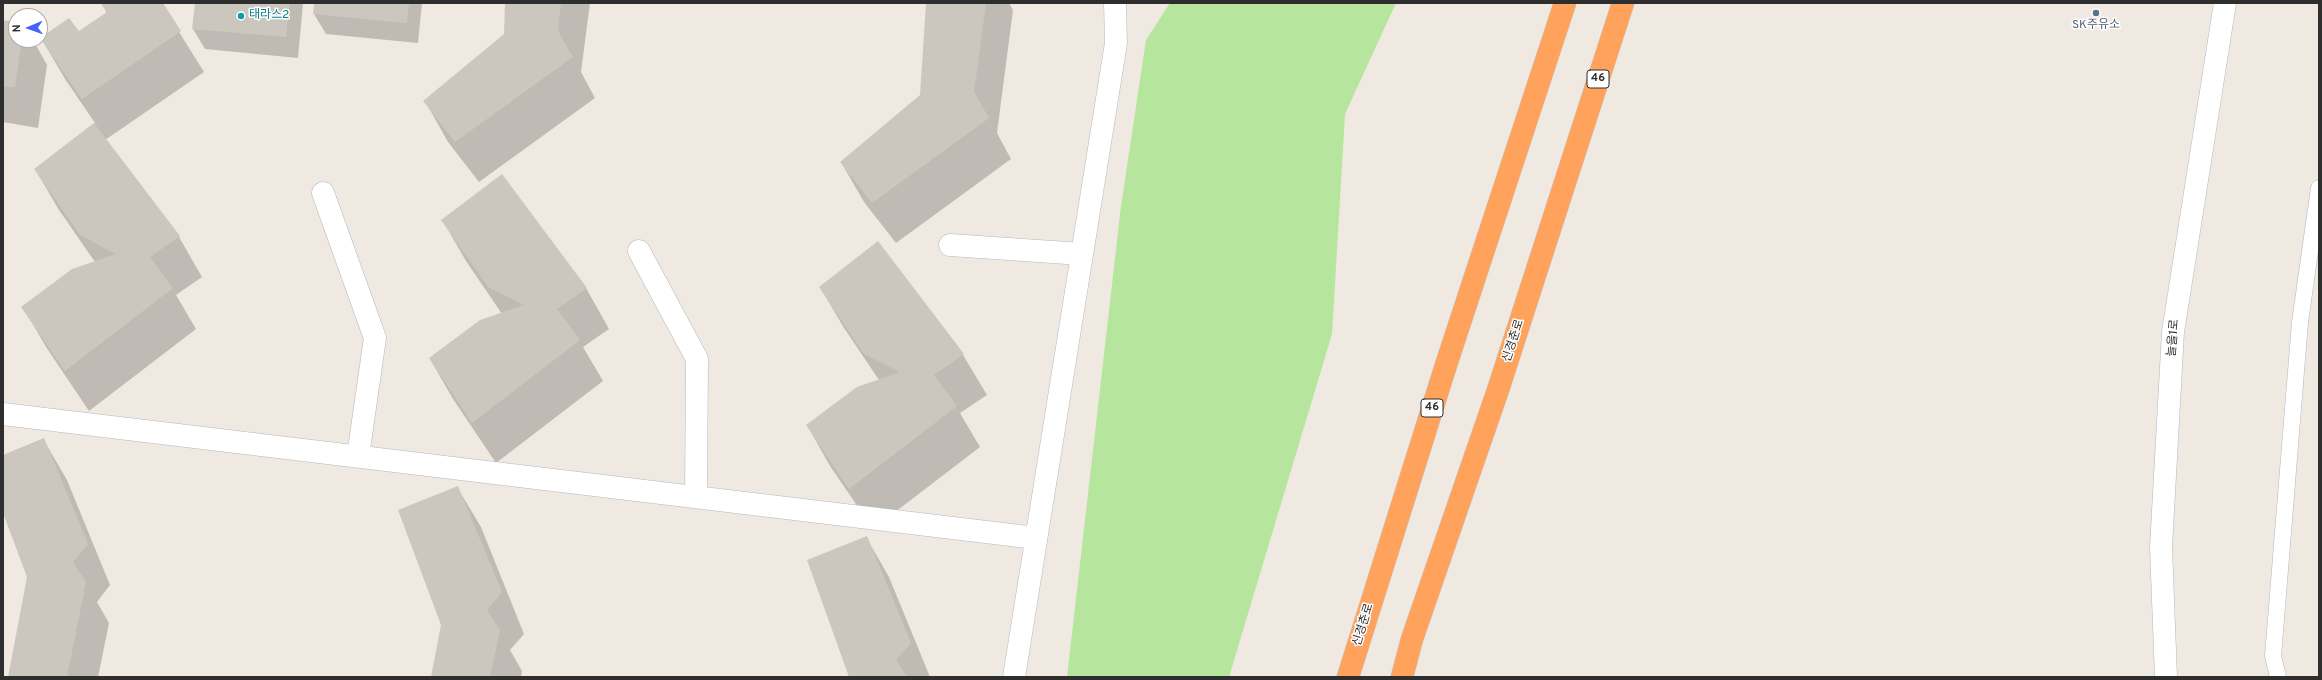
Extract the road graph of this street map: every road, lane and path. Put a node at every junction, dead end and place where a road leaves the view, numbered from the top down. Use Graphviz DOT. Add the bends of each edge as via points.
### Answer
graph roads {
  1 [pos="1115,3"];
  2 [pos="1565,3"];
  3 [pos="1623,3"];
  4 [pos="2225,3"];
  5 [pos="2319,188"];
  6 [pos="323,193"];
  7 [pos="950,245"];
  8 [pos="639,251"];
  9 [pos="1082,254"];
  10 [pos="3,414"];
  11 [pos="358,456"];
  12 [pos="696,497"];
  13 [pos="1036,538"];
  14 [pos="1014,677"];
  15 [pos="1348,677"];
  16 [pos="1402,677"];
  17 [pos="2166,677"];
  18 [pos="2278,677"];
  1 -- 9 [label="street" via="1116,43"];
  2 -- 15 [label="highway, 신경춘로 / 46" via="1519,139"];
  3 -- 16 [label="highway, 신경춘로 / 46" via="1498,390 1412,639"];
  4 -- 17 [label="street, 늘을1로" via="2173,332 2161,547"];
  5 -- 18 [label="lane" via="2300,322 2274,656"];
  6 -- 11 [label="street" via="375,338"];
  7 -- 9 [label="street"];
  8 -- 12 [label="street" via="696,359"];
  9 -- 13 [label="street"];
  10 -- 11 [label="street"];
  11 -- 12 [label="street"];
  12 -- 13 [label="street"];
  13 -- 14 [label="street"];
}
